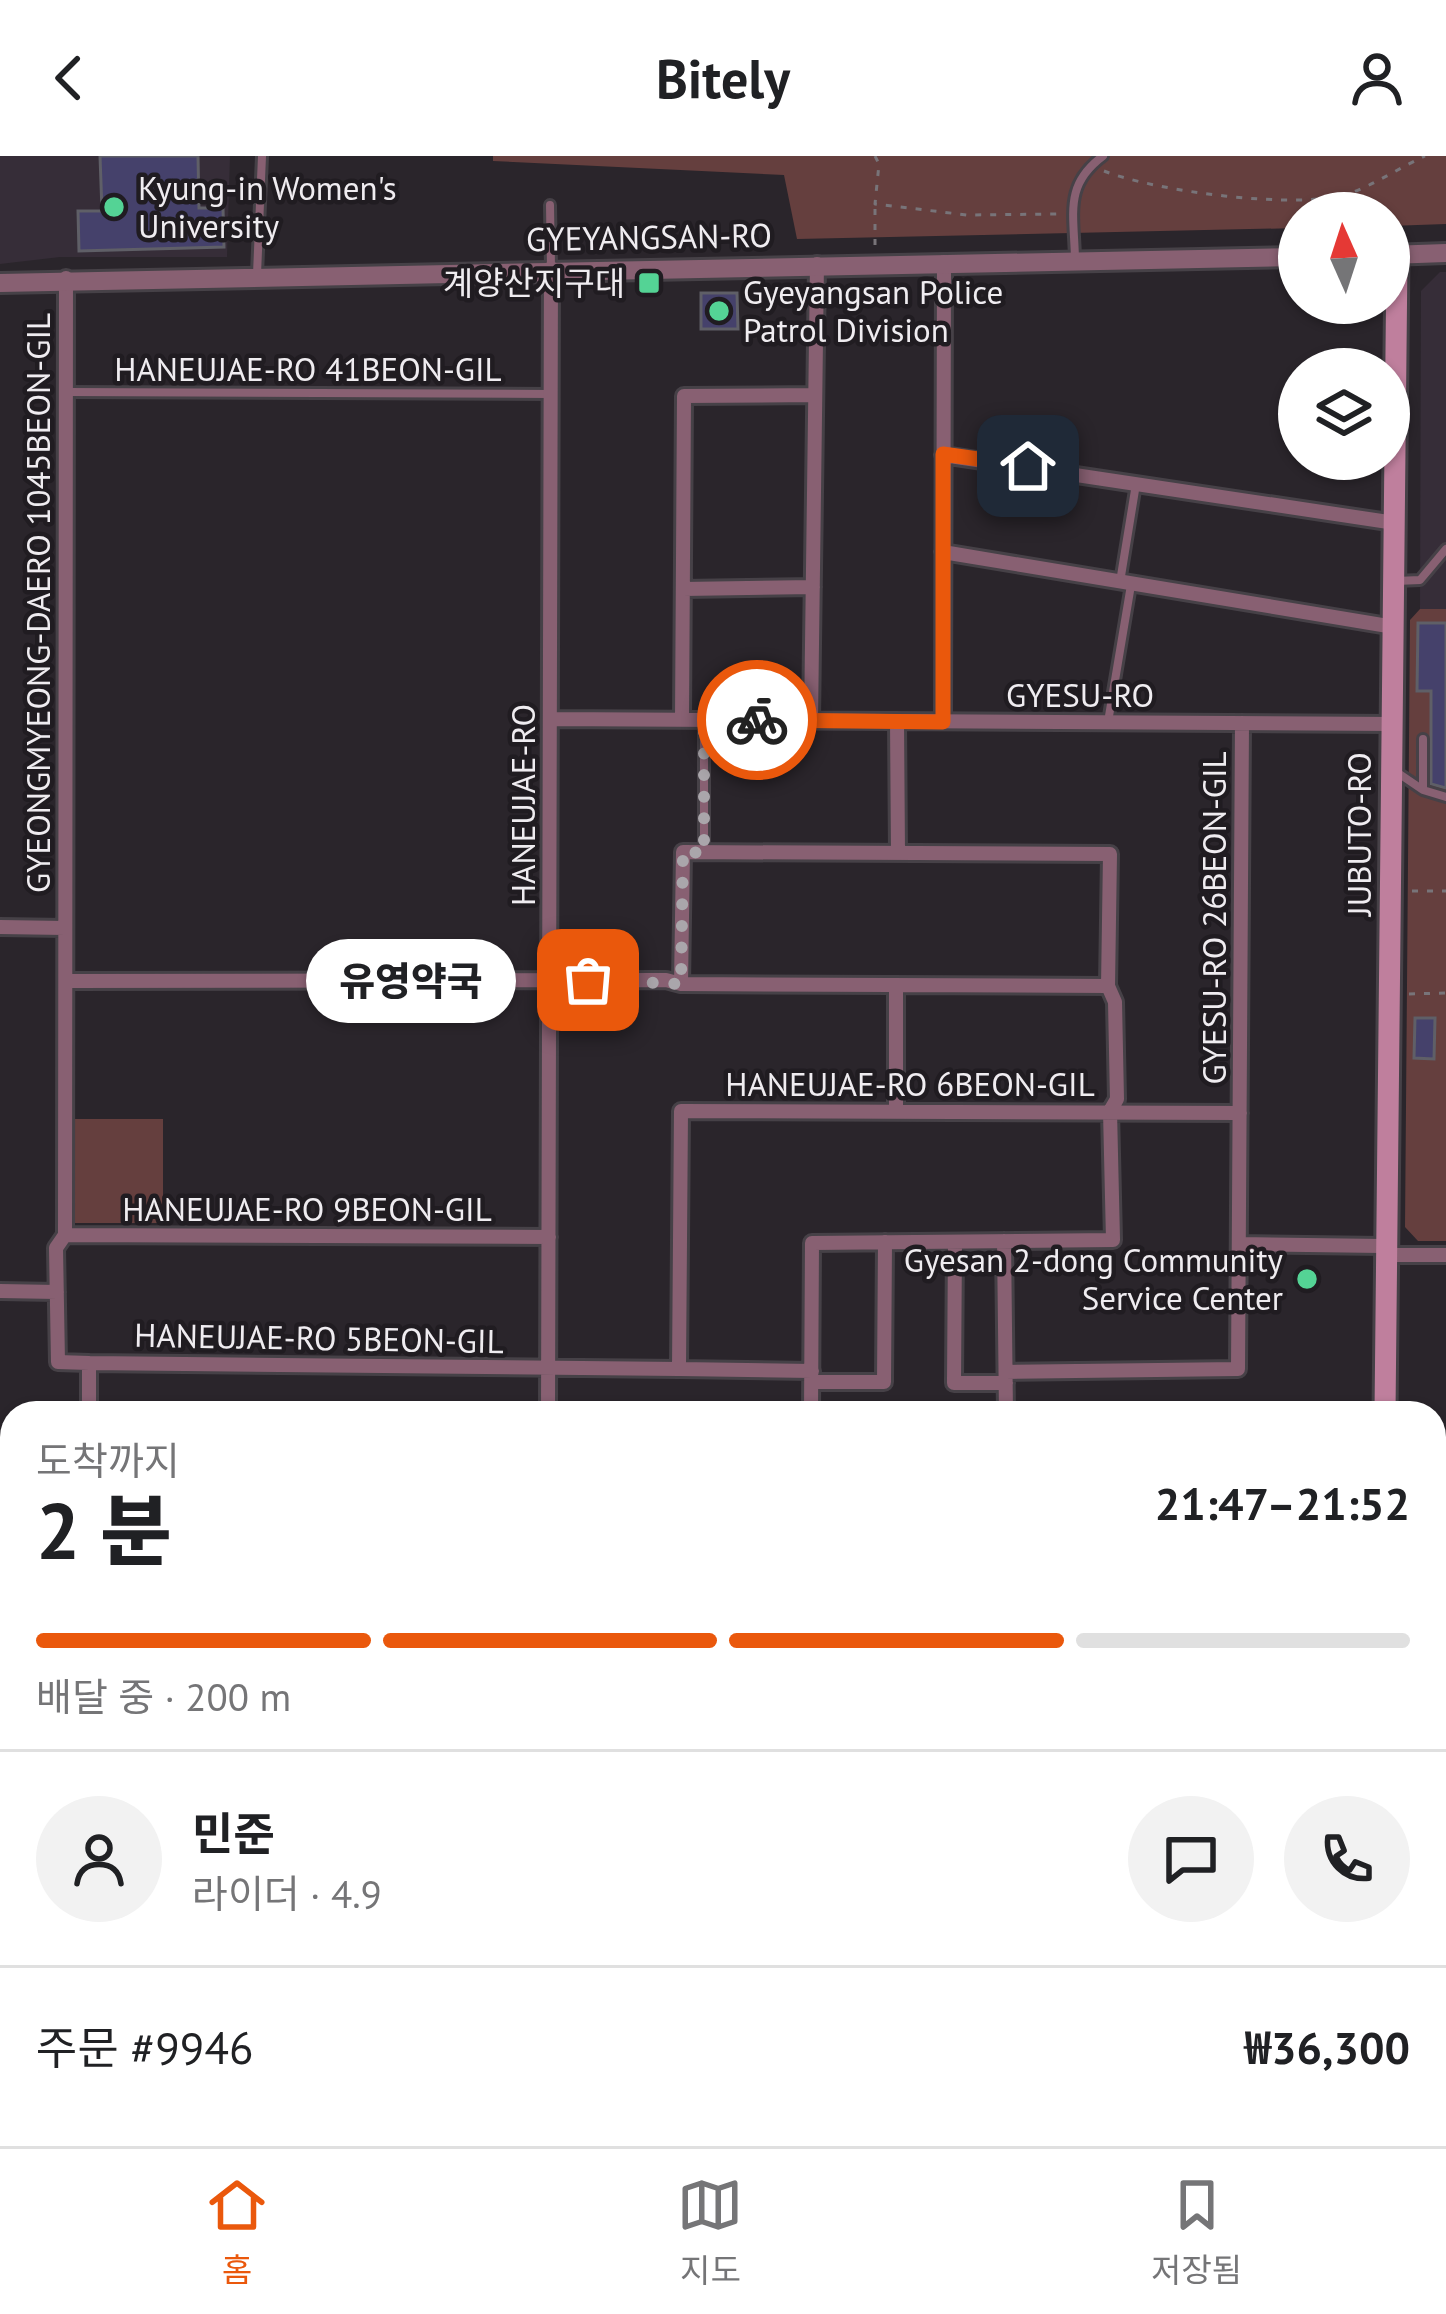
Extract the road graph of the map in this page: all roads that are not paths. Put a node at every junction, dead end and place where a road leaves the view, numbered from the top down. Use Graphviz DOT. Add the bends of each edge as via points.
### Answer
graph roads {
  1 [pos="262,156"];
  2 [pos="1103,156"];
  3 [pos="550,205"];
  4 [pos="1446,253"];
  5 [pos="1410,254"];
  6 [pos="1278,257"];
  7 [pos="1075,260"];
  8 [pos="944,262"];
  9 [pos="817,264"];
  10 [pos="551,268"];
  11 [pos="257,274"];
  12 [pos="66,278"];
  13 [pos="0,283"];
  14 [pos="1394,324"];
  15 [pos="66,392"];
  16 [pos="551,394"];
  17 [pos="815,395"];
  18 [pos="943,454"];
  19 [pos="1136,483"];
  20 [pos="1395,523"];
  21 [pos="1446,549"];
  22 [pos="943,552"];
  23 [pos="1394,580"];
  24 [pos="1125,584"];
  25 [pos="813,587"];
  26 [pos="683,589"];
  27 [pos="1394,627"];
  28 [pos="550,719"];
  29 [pos="682,720"];
  30 [pos="704,720"];
  31 [pos="811,721"];
  32 [pos="897,721"];
  33 [pos="943,722"];
  34 [pos="1108,722"];
  35 [pos="1242,723"];
  36 [pos="1393,724"];
  37 [pos="1423,739"];
  38 [pos="1393,770"];
  39 [pos="1423,790"];
  40 [pos="1446,797"];
  41 [pos="704,853"];
  42 [pos="898,853"];
  43 [pos="0,927"];
  44 [pos="65,928"];
  45 [pos="549,980"];
  46 [pos="65,981"];
  47 [pos="681,984"];
  48 [pos="896,985"];
  49 [pos="1108,986"];
  50 [pos="1110,1111"];
  51 [pos="896,1112"];
  52 [pos="1240,1113"];
  53 [pos="65,1235"];
  54 [pos="549,1237"];
  55 [pos="955,1241"];
  56 [pos="1004,1241"];
  57 [pos="885,1242"];
  58 [pos="1239,1244"];
  59 [pos="1389,1251"];
  60 [pos="1446,1255"];
  61 [pos="0,1291"];
  62 [pos="57,1292"];
  63 [pos="88,1363"];
  64 [pos="548,1368"];
  65 [pos="679,1369"];
  66 [pos="812,1376"];
  67 [pos="1006,1378"];
  68 [pos="89,1401"];
  69 [pos="548,1401"];
  70 [pos="812,1401"];
  71 [pos="1006,1401"];
  72 [pos="1385,1401"];
  1 -- 11 [label="lane"];
  2 -- 7 [label="lane" via="1082,171"];
  3 -- 10 [label="lane"];
  4 -- 5 [label="street"];
  6 -- 7 [label="street, GYEYANGSAN-RO"];
  7 -- 8 [label="street, GYEYANGSAN-RO"];
  8 -- 9 [label="street, GYEYANGSAN-RO"];
  8 -- 18 [label="street"];
  9 -- 10 [label="street, GYEYANGSAN-RO"];
  9 -- 17 [label="street"];
  10 -- 11 [label="street, GYEYANGSAN-RO"];
  10 -- 16 [label="street, HANEUJAE-RO"];
  11 -- 12 [label="street, GYEYANGSAN-RO"];
  12 -- 13 [label="street, GYEYANGSAN-RO"];
  12 -- 15 [label="street, GYEONGMYEONG-DAERO 1045BEON-GIL"];
  14 -- 20 [label="main road, JUBUTO-RO"];
  15 -- 16 [label="lane, HANEUJAE-RO 41BEON-GIL"];
  15 -- 44 [label="street, GYEONGMYEONG-DAERO 1045BEON-GIL"];
  16 -- 28 [label="street, HANEUJAE-RO"];
  17 -- 25 [label="street"];
  17 -- 26 [label="street" via="684,396"];
  18 -- 19 [label="street"];
  18 -- 22 [label="street"];
  19 -- 20 [label="street"];
  19 -- 24 [label="lane"];
  20 -- 23 [label="main road, JUBUTO-RO"];
  21 -- 23 [label="lane" via="1420,580"];
  22 -- 24 [label="street"];
  22 -- 33 [label="street"];
  23 -- 27 [label="main road, JUBUTO-RO"];
  24 -- 27 [label="street"];
  24 -- 34 [label="lane"];
  25 -- 26 [label="street"];
  25 -- 31 [label="street"];
  26 -- 29 [label="street"];
  27 -- 36 [label="main road, JUBUTO-RO"];
  28 -- 29 [label="street, GYESU-RO"];
  28 -- 45 [label="street, HANEUJAE-RO"];
  29 -- 30 [label="street, GYESU-RO"];
  30 -- 31 [label="street, GYESU-RO"];
  30 -- 41 [label="lane"];
  31 -- 32 [label="street, GYESU-RO"];
  32 -- 33 [label="street, GYESU-RO"];
  32 -- 42 [label="street"];
  33 -- 34 [label="street, GYESU-RO"];
  34 -- 35 [label="street, GYESU-RO"];
  35 -- 36 [label="street, GYESU-RO"];
  35 -- 52 [label="street, GYESU-RO 26BEON-GIL"];
  36 -- 38 [label="main road, JUBUTO-RO"];
  37 -- 39 [label="lane"];
  38 -- 39 [label="lane"];
  38 -- 59 [label="main road, JUBUTO-RO"];
  39 -- 40 [label="lane"];
  41 -- 42 [label="street"];
  41 -- 47 [label="street" via="683,852"];
  42 -- 49 [label="street" via="1110,854"];
  43 -- 44 [label="street, GYEONGMYEONG-DAERO 1045BEON-GIL"];
  44 -- 46 [label="street, GYEONGMYEONG-DAERO 1045BEON-GIL"];
  45 -- 46 [label="street"];
  45 -- 47 [label="street"];
  45 -- 54 [label="street, HANEUJAE-RO"];
  46 -- 53 [label="street, GYEONGMYEONG-DAERO 1045BEON-GIL"];
  47 -- 48 [label="street"];
  48 -- 49 [label="street"];
  48 -- 51 [label="street"];
  49 -- 50 [label="street" via="1117,1099"];
  50 -- 51 [label="street, HANEUJAE-RO 6BEON-GIL"];
  50 -- 52 [label="street, HANEUJAE-RO 6BEON-GIL"];
  50 -- 56 [label="street" via="1113,1240"];
  51 -- 65 [label="street, HANEUJAE-RO 6BEON-GIL" via="681,1111"];
  52 -- 58 [label="street, GYESU-RO 26BEON-GIL"];
  53 -- 54 [label="street, HANEUJAE-RO 9BEON-GIL"];
  53 -- 62 [label="street, GYEONGMYEONG-DAERO 1045BEON-GIL" via="56,1248"];
  54 -- 64 [label="street, HANEUJAE-RO"];
  55 -- 56 [label="street"];
  55 -- 57 [label="street"];
  55 -- 67 [label="street" via="954,1383"];
  56 -- 67 [label="street"];
  57 -- 66 [label="street" via="812,1243"];
  57 -- 66 [label="street" via="884,1382"];
  58 -- 59 [label="street"];
  58 -- 67 [label="street, GYESU-RO 26BEON-GIL" via="1238,1369"];
  59 -- 60 [label="street"];
  59 -- 72 [label="main road, JUBUTO-RO"];
  61 -- 62 [label="street"];
  62 -- 63 [label="street, GYEONGMYEONG-DAERO 1045BEON-GIL" via="58,1362"];
  63 -- 64 [label="street, HANEUJAE-RO 5BEON-GIL"];
  63 -- 68 [label="street"];
  64 -- 65 [label="street"];
  64 -- 69 [label="street, HANEUJAE-RO"];
  65 -- 66 [label="street"];
  66 -- 70 [label="street"];
  67 -- 71 [label="street"];
}
